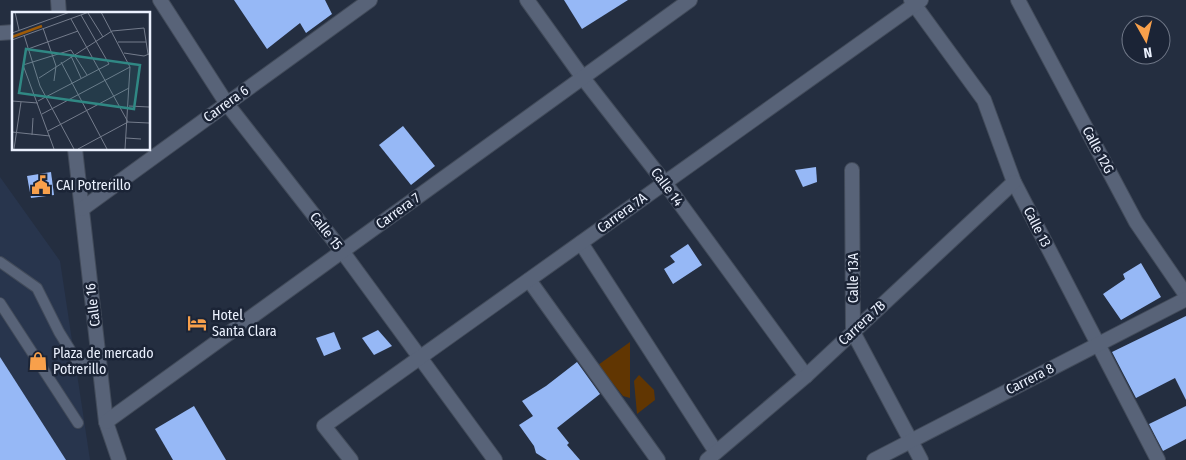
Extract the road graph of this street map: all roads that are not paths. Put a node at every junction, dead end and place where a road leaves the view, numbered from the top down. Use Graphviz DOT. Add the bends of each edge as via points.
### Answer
graph roads {
  1 [pos="160,0"];
  2 [pos="370,0"];
  3 [pos="527,0"];
  4 [pos="690,0"];
  5 [pos="1018,0"];
  6 [pos="915,2"];
  7 [pos="583,78"];
  8 [pos="227,104"];
  9 [pos="74,150"];
  10 [pos="852,170"];
  11 [pos="1014,182"];
  12 [pos="665,183"];
  13 [pos="82,209"];
  14 [pos="581,243"];
  15 [pos="342,251"];
  16 [pos="0,262"];
  17 [pos="529,280"];
  18 [pos="1186,297"];
  19 [pos="0,303"];
  20 [pos="853,332"];
  21 [pos="1097,344"];
  22 [pos="420,358"];
  23 [pos="99,366"];
  24 [pos="806,376"];
  25 [pos="106,422"];
  26 [pos="78,424"];
  27 [pos="910,440"];
  28 [pos="712,456"];
  29 [pos="119,460"];
  30 [pos="351,460"];
  31 [pos="495,460"];
  32 [pos="658,460"];
  33 [pos="874,460"];
  34 [pos="921,460"];
  35 [pos="1158,460"];
  1 -- 8 [label="street, Calle 15"];
  2 -- 8 [label="street, Carrera 6"];
  3 -- 7 [label="street, Calle 14"];
  4 -- 7 [label="street, Carrera 7"];
  5 -- 18 [label="street, Calle 12G" via="1136,222"];
  6 -- 11 [label="street, Calle 13" via="984,100"];
  6 -- 12 [label="street, Carrera 7A"];
  7 -- 12 [label="street, Calle 14"];
  7 -- 15 [label="street, Carrera 7"];
  8 -- 13 [label="street, Carrera 6"];
  8 -- 15 [label="street, Calle 15"];
  9 -- 13 [label="street, Calle 16"];
  10 -- 20 [label="street, Calle 13A"];
  11 -- 20 [label="street, Carrera 7B"];
  11 -- 21 [label="street, Calle 13"];
  12 -- 14 [label="street, Carrera 7A"];
  12 -- 24 [label="street, Calle 14"];
  13 -- 23 [label="street, Calle 16"];
  14 -- 17 [label="street, Carrera 7A"];
  14 -- 28 [label="street"];
  15 -- 22 [label="street, Calle 15"];
  15 -- 25 [label="street, Carrera 7"];
  16 -- 23 [label="lane" via="36,288 77,361"];
  17 -- 22 [label="street, Carrera 7A"];
  17 -- 32 [label="street"];
  18 -- 21 [label="street, Carrera 8"];
  19 -- 26 [label="lane"];
  20 -- 24 [label="street, Carrera 7B"];
  20 -- 27 [label="street, Calle 13A"];
  21 -- 27 [label="street, Carrera 8"];
  21 -- 35 [label="street, Calle 13"];
  22 -- 30 [label="street, Carrera 7A" via="324,426"];
  22 -- 31 [label="street, Calle 15"];
  23 -- 25 [label="street, Calle 16"];
  24 -- 28 [label="street, Carrera 7B"];
  25 -- 29 [label="street, Calle 16"];
  27 -- 33 [label="street, Carrera 8"];
  27 -- 34 [label="street, Calle 13A"];
}
